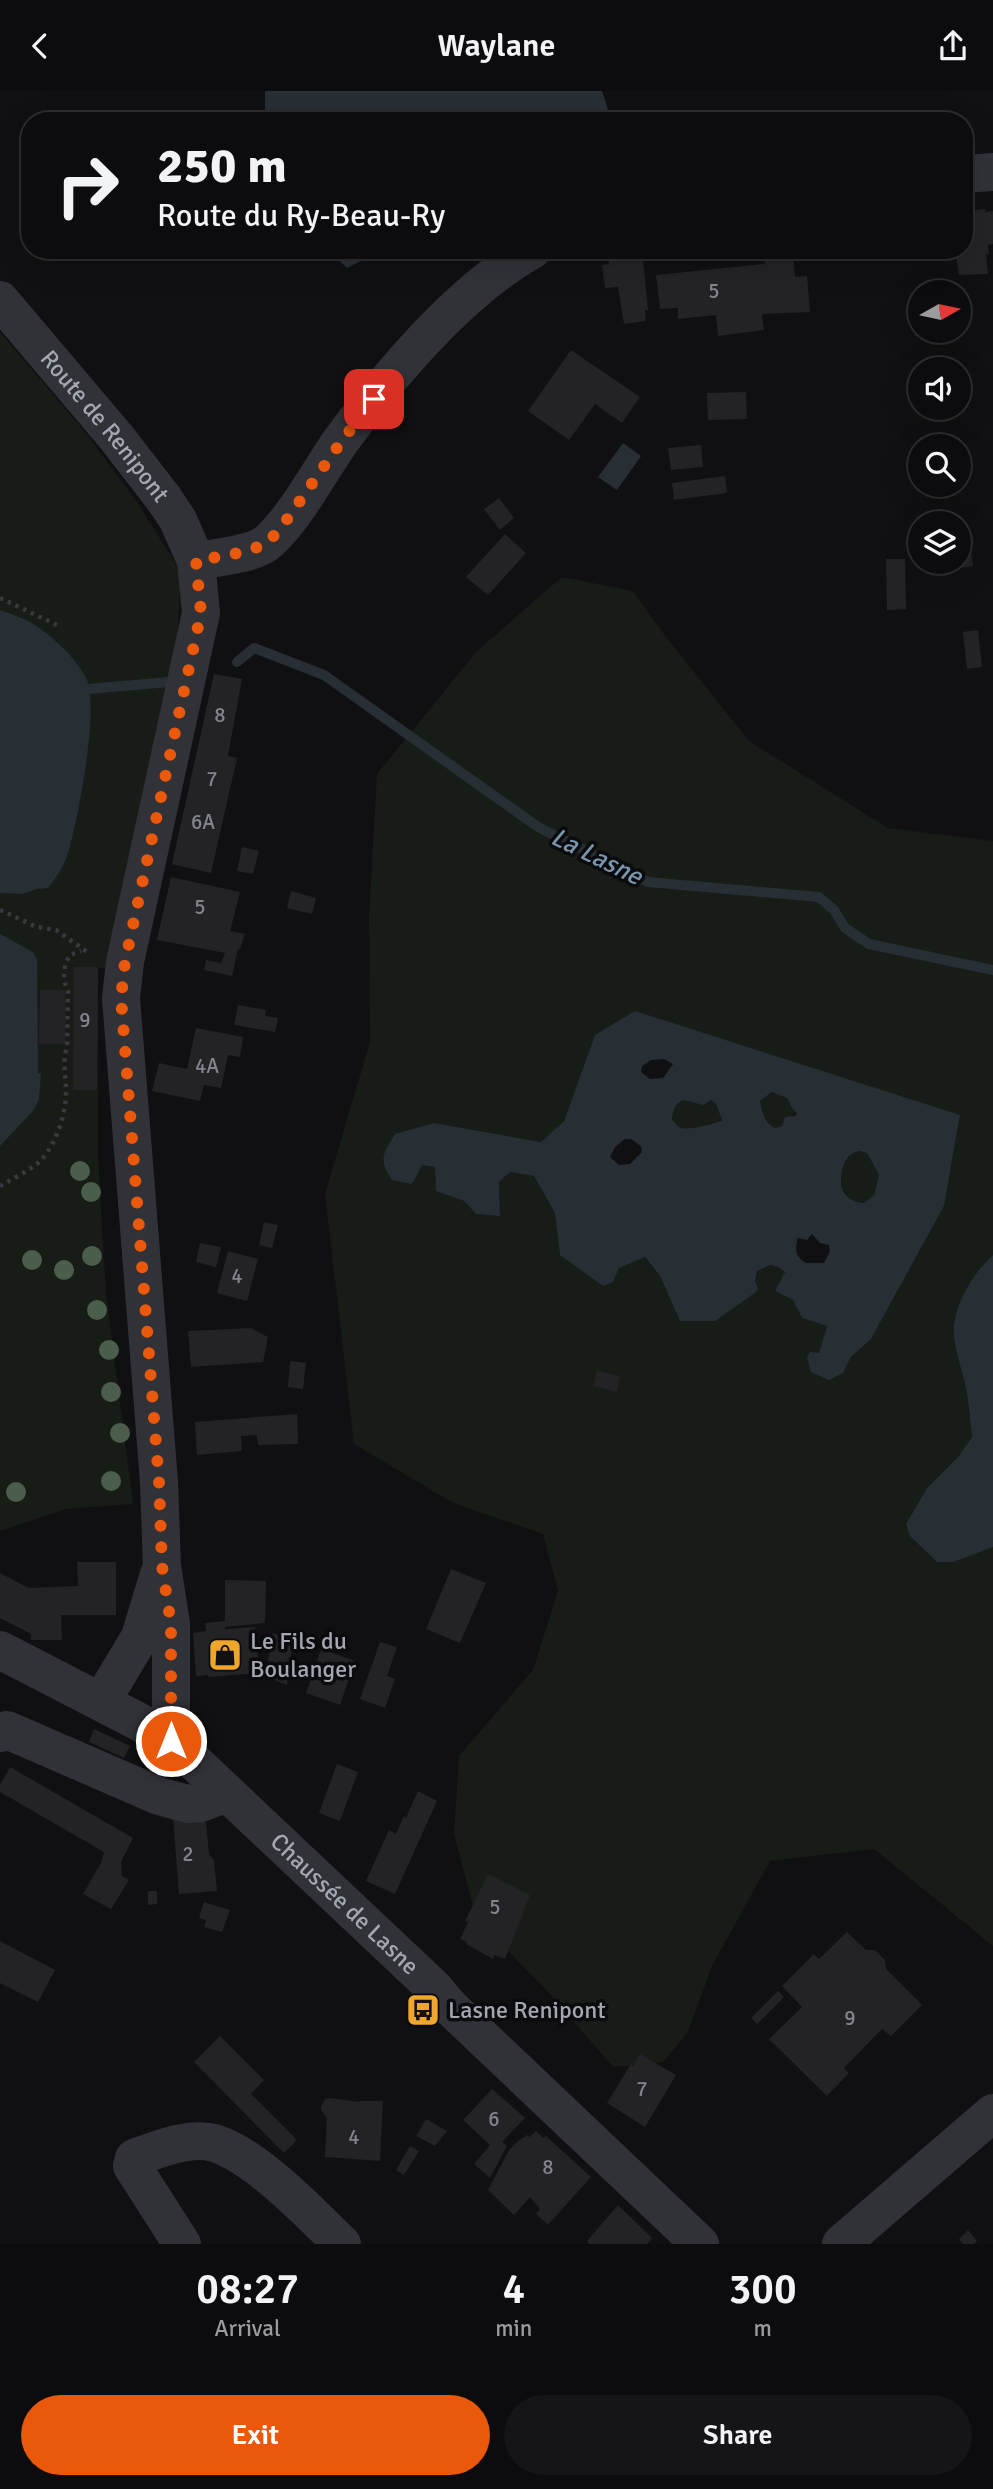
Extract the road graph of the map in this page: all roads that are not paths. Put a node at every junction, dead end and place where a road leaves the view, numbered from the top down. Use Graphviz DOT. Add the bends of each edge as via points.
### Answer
graph roads {
  1 [pos="993,172"];
  2 [pos="973,173"];
  3 [pos="516,259"];
  4 [pos="0,300"];
  5 [pos="196,561"];
  6 [pos="162,1566"];
  7 [pos="0,1650"];
  8 [pos="101,1702"];
  9 [pos="0,1733"];
  10 [pos="171,1741"];
  11 [pos="228,1793"];
  12 [pos="993,2113"];
  13 [pos="689,2240"];
  14 [pos="182,2244"];
  15 [pos="342,2244"];
  16 [pos="841,2244"];
  1 -- 2 [label="street"];
  3 -- 5 [label="street" via="407,357 267,544"];
  4 -- 5 [label="street, Route de Renipont" via="164,499"];
  5 -- 6 [label="street, Route de Renipont" via="201,613 172,710 132,901 121,998"];
  6 -- 8 [label="street" via="140,1637"];
  6 -- 10 [label="street" via="171,1624"];
  7 -- 8 [label="street, Chaussée de Lasne"];
  8 -- 10 [label="street, Chaussée de Lasne"];
  9 -- 11 [label="street" via="7,1730 105,1774 188,1804"];
  10 -- 11 [label="street, Chaussée de Lasne"];
  11 -- 13 [label="street, Chaussée de Lasne"];
  12 -- 16 [label="street"];
  14 -- 15 [label="street" via="132,2167 134,2158 171,2144 212,2142 250,2161"];
}
